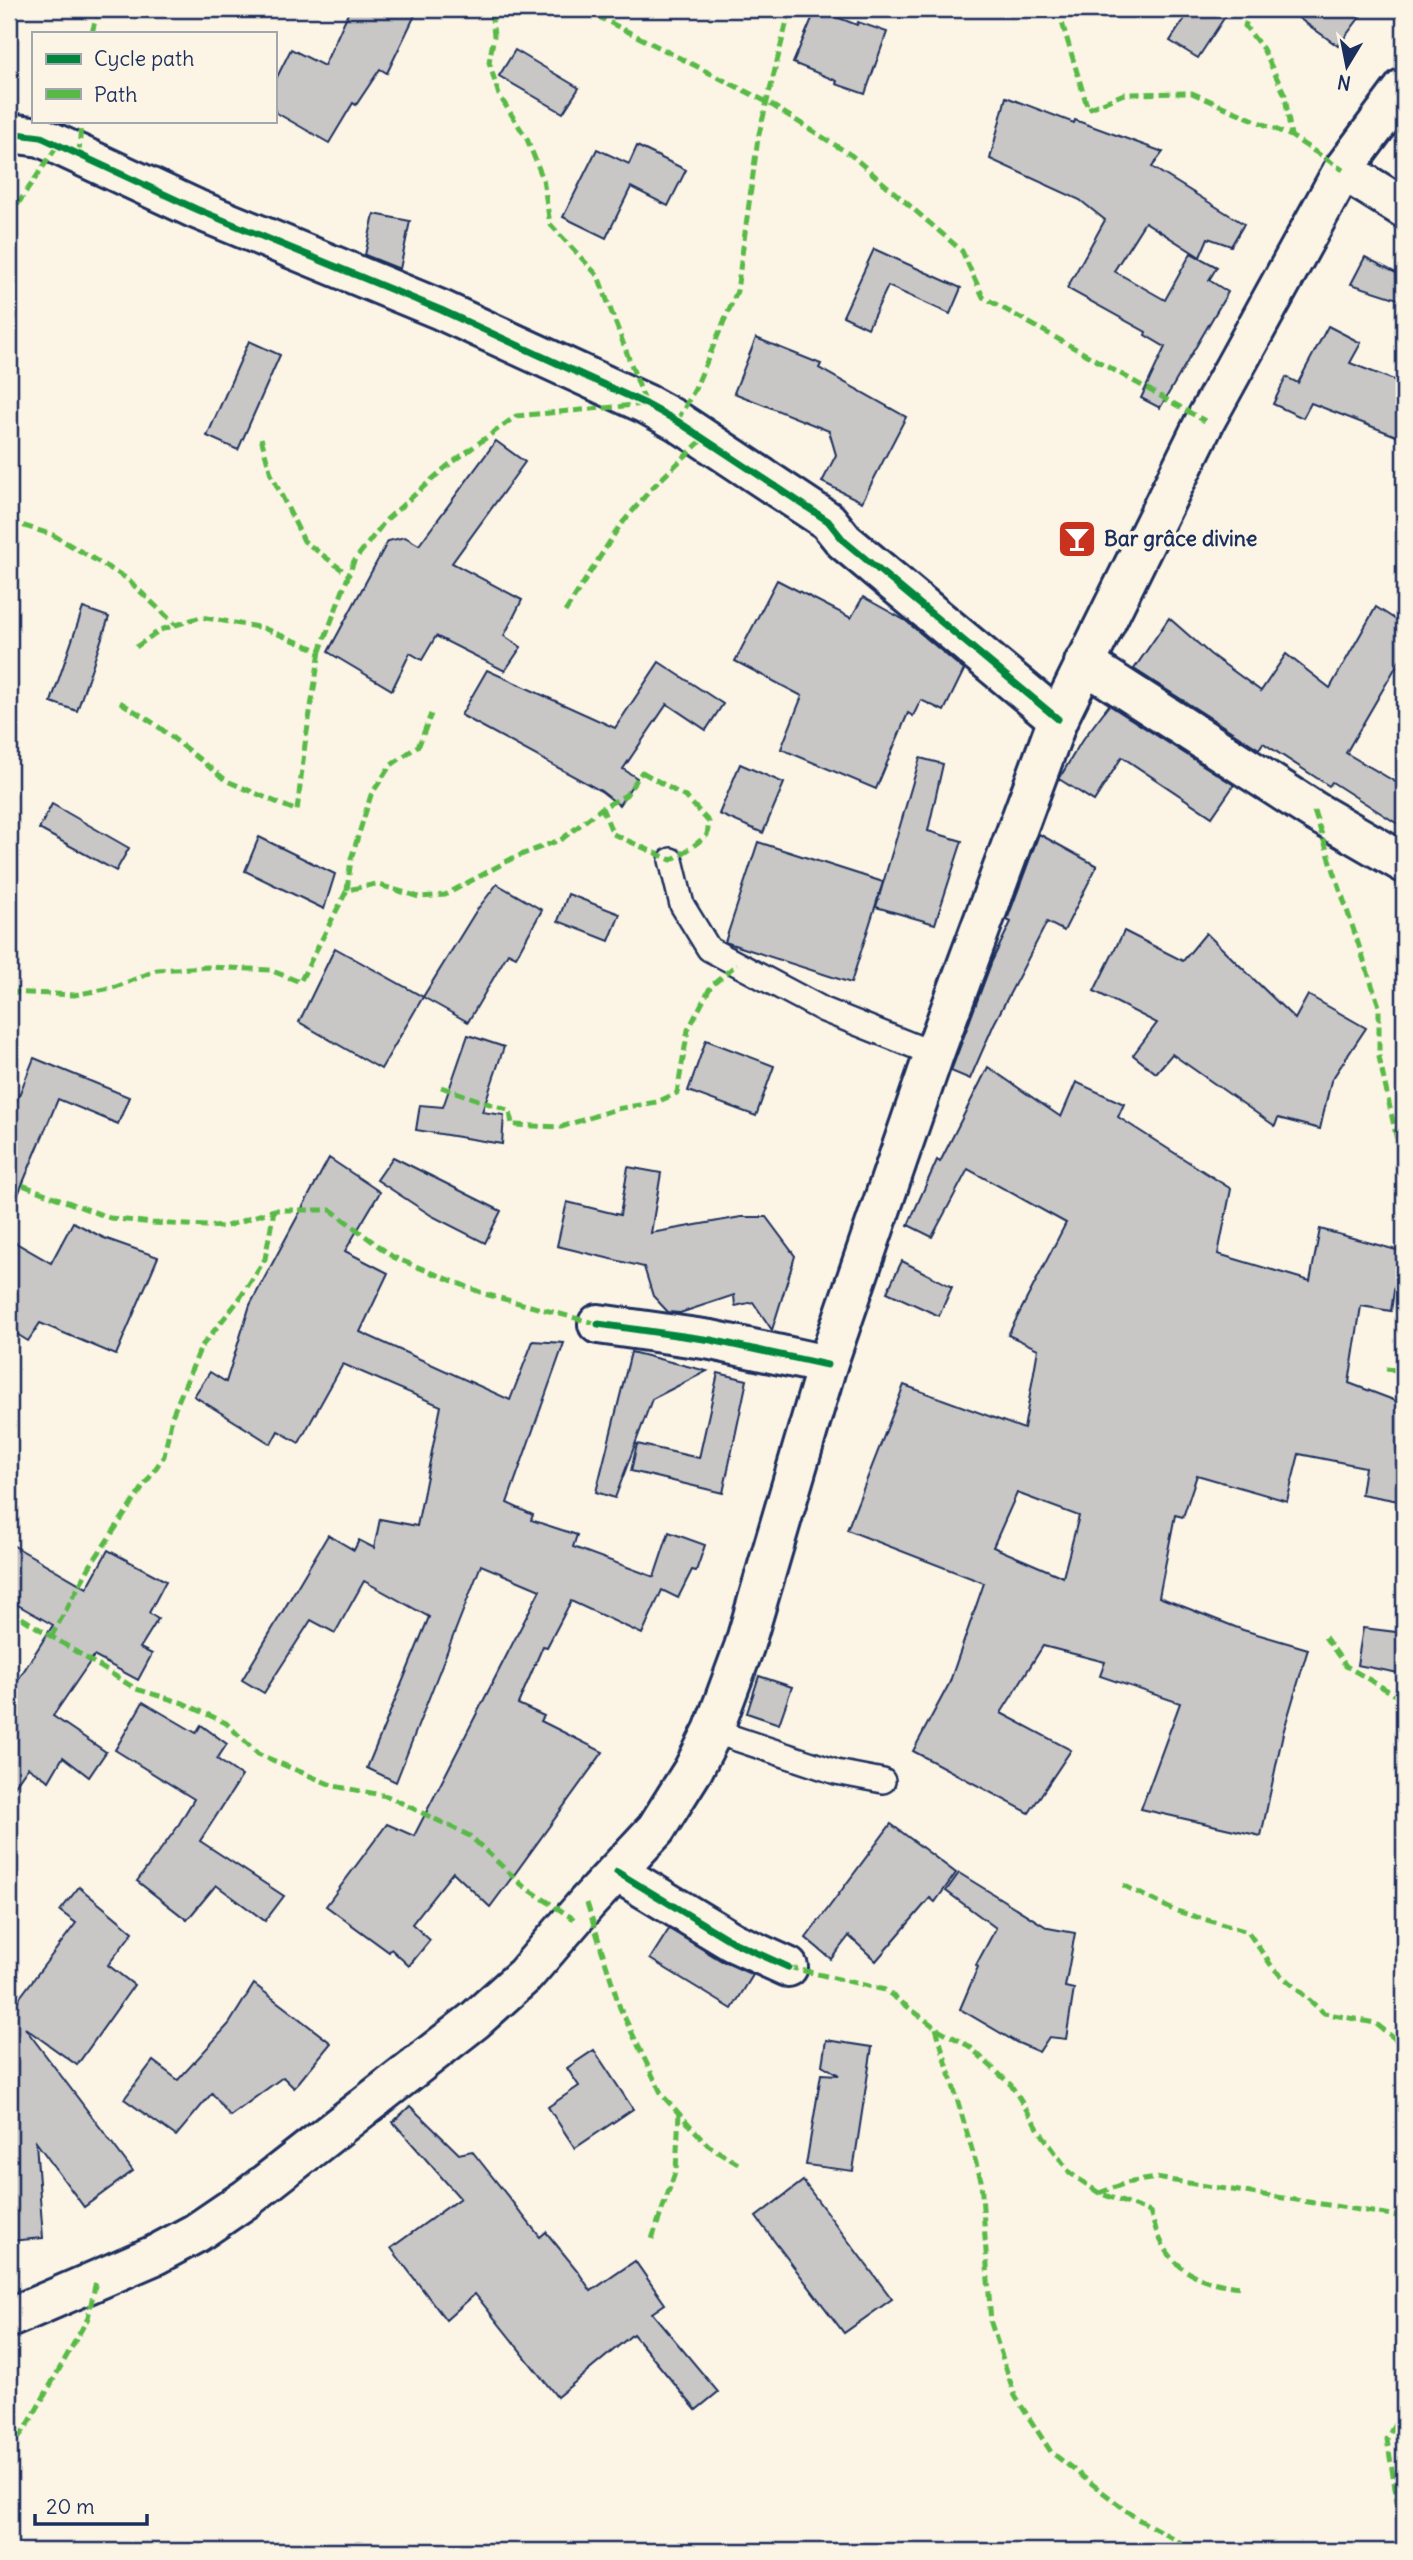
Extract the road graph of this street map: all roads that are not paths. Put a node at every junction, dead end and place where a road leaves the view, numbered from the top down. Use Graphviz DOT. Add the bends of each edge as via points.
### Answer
graph roads {
  1 [pos="1404,88"];
  2 [pos="9,133"];
  3 [pos="1343,170"];
  4 [pos="1404,208"];
  5 [pos="1084,663"];
  6 [pos="1058,719"];
  7 [pos="671,860"];
  8 [pos="1404,863"];
  9 [pos="934,1054"];
  10 [pos="598,1324"];
  11 [pos="827,1365"];
  12 [pos="713,1731"];
  13 [pos="883,1782"];
  14 [pos="617,1872"];
  15 [pos="788,1967"];
  16 [pos="9,2318"];
  1 -- 3 [label="main road"];
  2 -- 6 [label="main road" via="41,137 646,404 828,521 844,541"];
  3 -- 4 [label="main road"];
  3 -- 5 [label="main road" via="1205,421"];
  5 -- 6 [label="main road"];
  5 -- 8 [label="main road" via="1314,811"];
  6 -- 9 [label="main road"];
  7 -- 9 [label="lane" via="681,905 709,949 824,1010"];
  9 -- 11 [label="main road"];
  10 -- 11 [label="main road" via="711,1340"];
  11 -- 12 [label="main road" via="744,1647"];
  12 -- 13 [label="lane" via="836,1772"];
  12 -- 14 [label="main road" via="656,1829"];
  14 -- 15 [label="main road" via="733,1942"];
  14 -- 16 [label="main road" via="525,1975 475,2020 246,2199 155,2255"];
}
